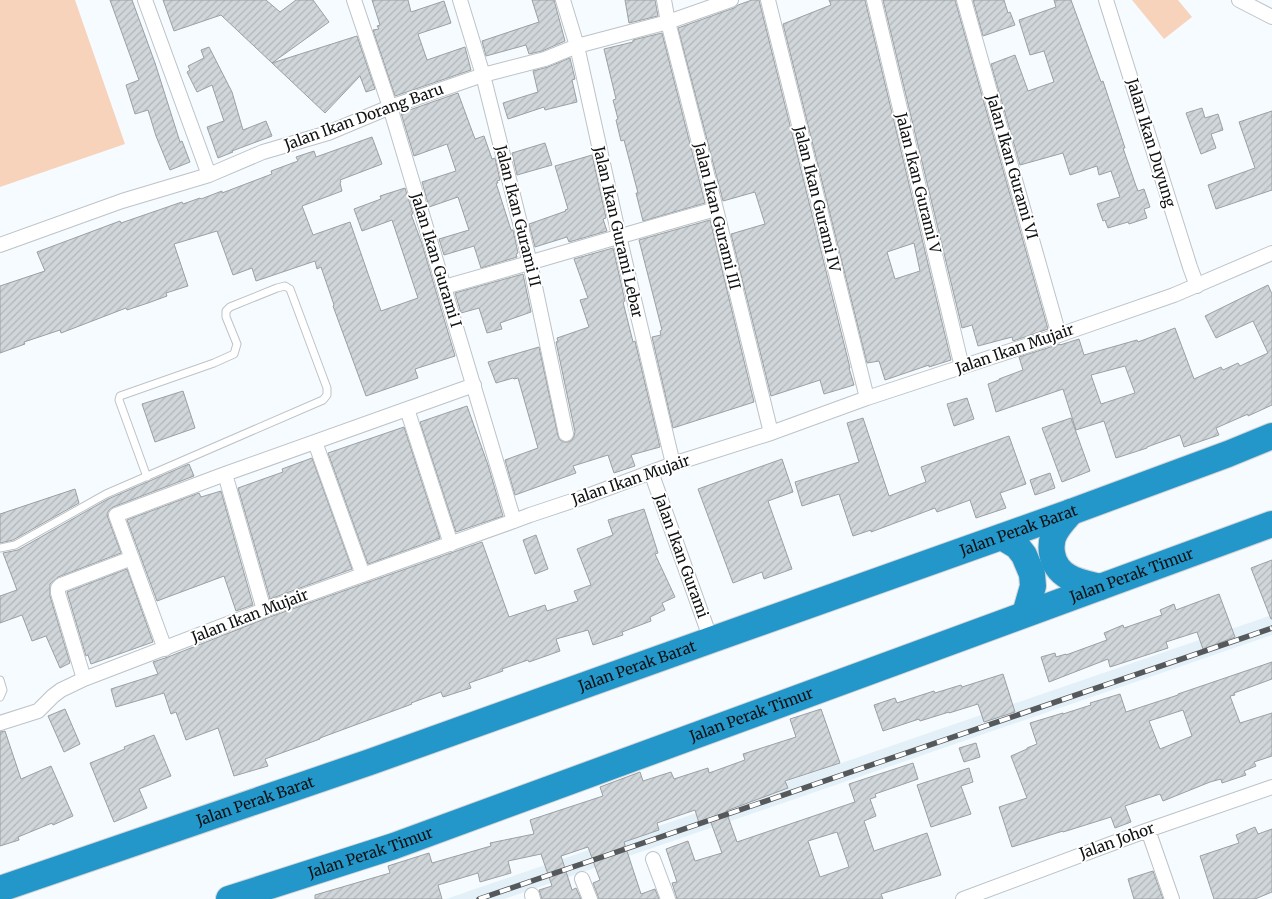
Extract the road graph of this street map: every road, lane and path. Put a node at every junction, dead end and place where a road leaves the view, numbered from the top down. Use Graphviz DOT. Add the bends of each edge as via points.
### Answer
graph roads {
  1 [pos="145,0"];
  2 [pos="354,0"];
  3 [pos="460,0"];
  4 [pos="563,0"];
  5 [pos="664,0"];
  6 [pos="731,0"];
  7 [pos="768,0"];
  8 [pos="874,0"];
  9 [pos="964,0"];
  10 [pos="1106,0"];
  11 [pos="1239,0"];
  12 [pos="1272,17"];
  13 [pos="668,22"];
  14 [pos="577,46"];
  15 [pos="483,75"];
  16 [pos="390,107"];
  17 [pos="209,175"];
  18 [pos="716,210"];
  19 [pos="619,236"];
  20 [pos="0,245"];
  21 [pos="1272,253"];
  22 [pos="530,263"];
  23 [pos="1198,286"];
  24 [pos="444,287"];
  25 [pos="1059,335"];
  26 [pos="962,367"];
  27 [pos="474,385"];
  28 [pos="867,398"];
  29 [pos="407,409"];
  30 [pos="771,433"];
  31 [pos="566,434"];
  32 [pos="1272,436"];
  33 [pos="315,442"];
  34 [pos="673,464"];
  35 [pos="651,472"];
  36 [pos="225,474"];
  37 [pos="147,477"];
  38 [pos="1071,512"];
  39 [pos="514,521"];
  40 [pos="1272,524"];
  41 [pos="1002,537"];
  42 [pos="450,544"];
  43 [pos="0,548"];
  44 [pos="132,558"];
  45 [pos="363,575"];
  46 [pos="1100,587"];
  47 [pos="264,610"];
  48 [pos="1026,614"];
  49 [pos="711,640"];
  50 [pos="165,649"];
  51 [pos="84,679"];
  52 [pos="0,680"];
  53 [pos="0,697"];
  54 [pos="0,723"];
  55 [pos="1272,787"];
  56 [pos="1148,830"];
  57 [pos="653,859"];
  58 [pos="582,879"];
  59 [pos="0,889"];
  60 [pos="229,899"];
  61 [pos="590,899"];
  62 [pos="668,899"];
  63 [pos="963,899"];
  64 [pos="1172,899"];
  1 -- 17 [label="street"];
  2 -- 16 [label="street, Jalan Ikan Gurami I"];
  3 -- 15 [label="street, Jalan Ikan Gurami II"];
  4 -- 14 [label="street, Jalan Ikan Gurami Lebar"];
  5 -- 13 [label="street, Jalan Ikan Gurami III"];
  6 -- 13 [label="street, Jalan Ikan Dorang Baru"];
  7 -- 28 [label="street, Jalan Ikan Gurami IV"];
  8 -- 26 [label="street, Jalan Ikan Gurami V"];
  9 -- 25 [label="street, Jalan Ikan Gurami VI"];
  10 -- 23 [label="street, Jalan Ikan Duyung"];
  11 -- 12 [label="street"];
  13 -- 14 [label="street, Jalan Ikan Dorang Baru"];
  13 -- 18 [label="street, Jalan Ikan Gurami III"];
  14 -- 15 [label="street, Jalan Ikan Dorang Baru" via="545,59"];
  14 -- 19 [label="street, Jalan Ikan Gurami Lebar"];
  15 -- 16 [label="street, Jalan Ikan Dorang Baru"];
  15 -- 22 [label="street, Jalan Ikan Gurami II"];
  16 -- 17 [label="street, Jalan Ikan Dorang Baru" via="328,132 263,152"];
  16 -- 24 [label="street, Jalan Ikan Gurami I"];
  17 -- 20 [label="street, Jalan Ikan Dorang Baru" via="122,201"];
  18 -- 19 [label="street"];
  18 -- 30 [label="street, Jalan Ikan Gurami III"];
  19 -- 22 [label="street"];
  19 -- 34 [label="street, Jalan Ikan Gurami Lebar"];
  21 -- 23 [label="street, Jalan Ikan Mujair"];
  22 -- 24 [label="street"];
  22 -- 31 [label="street, Jalan Ikan Gurami II"];
  23 -- 25 [label="street, Jalan Ikan Mujair"];
  24 -- 27 [label="street, Jalan Ikan Gurami I"];
  25 -- 26 [label="street, Jalan Ikan Mujair"];
  26 -- 28 [label="street, Jalan Ikan Mujair"];
  27 -- 29 [label="street"];
  27 -- 39 [label="street, Jalan Ikan Gurami I"];
  28 -- 30 [label="street, Jalan Ikan Mujair"];
  29 -- 33 [label="street"];
  29 -- 42 [label="street"];
  30 -- 34 [label="street, Jalan Ikan Mujair"];
  32 -- 38 [label="highway, Jalan Perak Barat"];
  33 -- 36 [label="street"];
  33 -- 45 [label="street"];
  34 -- 35 [label="street, Jalan Ikan Mujair"];
  35 -- 39 [label="street, Jalan Ikan Mujair"];
  35 -- 49 [label="street, Jalan Ikan Gurami"];
  36 -- 44 [label="street" via="116,515"];
  36 -- 47 [label="street"];
  37 -- 37 [label="lane" via="323,400 327,395 290,289 285,286 277,288 226,311 237,344 234,354 120,396"];
  37 -- 43 [label="lane" via="106,494 15,545"];
  38 -- 41 [label="highway, Jalan Perak Barat"];
  38 -- 46 [label="highway" via="1052,540 1054,562 1073,580"];
  39 -- 42 [label="street, Jalan Ikan Mujair"];
  40 -- 46 [label="highway, Jalan Perak Timur"];
  41 -- 48 [label="highway" via="1017,546 1032,574"];
  41 -- 49 [label="highway, Jalan Perak Barat"];
  42 -- 45 [label="street, Jalan Ikan Mujair"];
  44 -- 50 [label="street"];
  44 -- 51 [label="street" via="58,588"];
  45 -- 47 [label="street, Jalan Ikan Mujair"];
  46 -- 48 [label="highway, Jalan Perak Timur"];
  47 -- 50 [label="street, Jalan Ikan Mujair"];
  48 -- 60 [label="highway, Jalan Perak Timur" via="394,846"];
  49 -- 59 [label="highway, Jalan Perak Barat"];
  50 -- 51 [label="street, Jalan Ikan Mujair"];
  51 -- 54 [label="street, Jalan Ikan Mujair" via="52,696 38,711"];
  52 -- 53 [label="lane" via="3,690"];
  55 -- 56 [label="street, Jalan Johor"];
  56 -- 63 [label="street, Jalan Johor"];
  56 -- 64 [label="street"];
  57 -- 62 [label="street"];
  58 -- 61 [label="street"];
}
